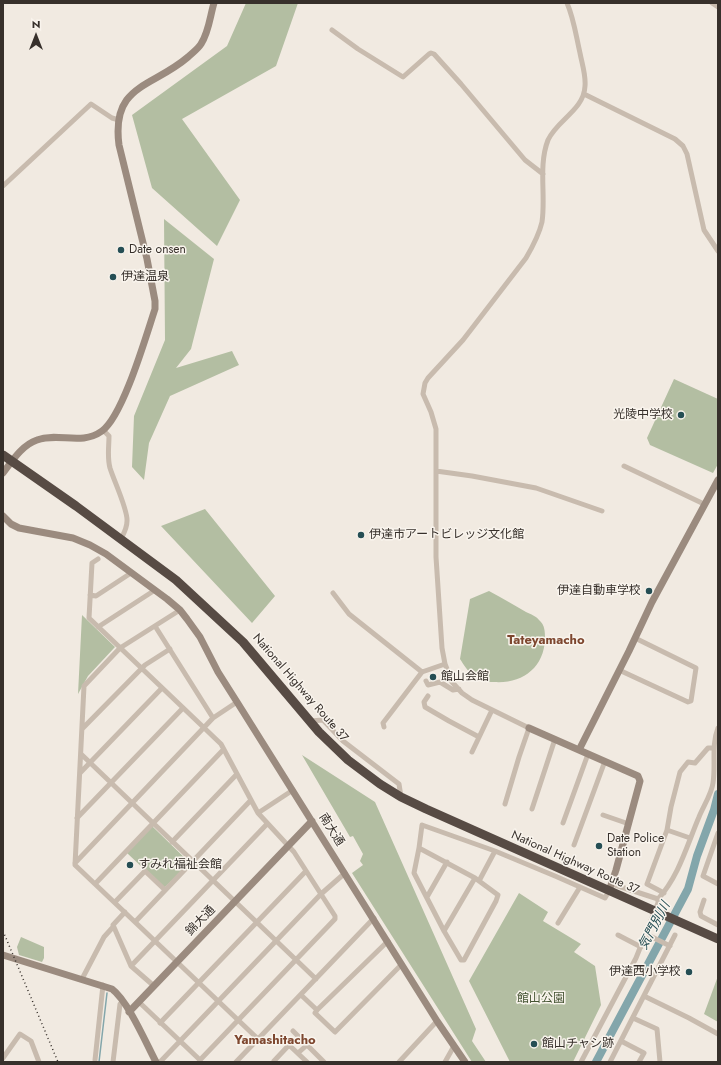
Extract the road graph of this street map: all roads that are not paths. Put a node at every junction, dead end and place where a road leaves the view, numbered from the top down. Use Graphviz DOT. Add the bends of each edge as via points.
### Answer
graph roads {
  1 [pos="214,3"];
  2 [pos="567,3"];
  3 [pos="712,3"];
  4 [pos="718,7"];
  5 [pos="332,30"];
  6 [pos="584,94"];
  7 [pos="119,120"];
  8 [pos="543,174"];
  9 [pos="3,186"];
  10 [pos="718,251"];
  11 [pos="104,430"];
  12 [pos="3,454"];
  13 [pos="12,461"];
  14 [pos="624,466"];
  15 [pos="436,470"];
  16 [pos="3,473"];
  17 [pos="718,480"];
  18 [pos="704,504"];
  19 [pos="602,511"];
  20 [pos="3,516"];
  21 [pos="121,539"];
  22 [pos="98,559"];
  23 [pos="131,573"];
  24 [pos="155,590"];
  25 [pos="333,593"];
  26 [pos="90,596"];
  27 [pos="180,610"];
  28 [pos="155,626"];
  29 [pos="98,627"];
  30 [pos="635,638"];
  31 [pos="120,648"];
  32 [pos="170,649"];
  33 [pos="445,664"];
  34 [pos="142,668"];
  35 [pos="619,670"];
  36 [pos="422,672"];
  37 [pos="426,681"];
  38 [pos="162,688"];
  39 [pos="458,689"];
  40 [pos="428,696"];
  41 [pos="238,702"];
  42 [pos="183,708"];
  43 [pos="492,710"];
  44 [pos="213,718"];
  45 [pos="384,727"];
  46 [pos="204,728"];
  47 [pos="529,728"];
  48 [pos="718,728"];
  49 [pos="82,729"];
  50 [pos="479,737"];
  51 [pos="555,739"];
  52 [pos="714,748"];
  53 [pos="224,750"];
  54 [pos="579,750"];
  55 [pos="472,752"];
  56 [pos="81,754"];
  57 [pos="588,754"];
  58 [pos="605,761"];
  59 [pos="90,764"];
  60 [pos="80,773"];
  61 [pos="237,774"];
  62 [pos="111,784"];
  63 [pos="293,790"];
  64 [pos="251,800"];
  65 [pos="132,803"];
  66 [pos="505,804"];
  67 [pos="532,808"];
  68 [pos="258,813"];
  69 [pos="602,815"];
  70 [pos="77,818"];
  71 [pos="312,821"];
  72 [pos="563,823"];
  73 [pos="153,824"];
  74 [pos="267,824"];
  75 [pos="629,824"];
  76 [pos="668,830"];
  77 [pos="718,833"];
  78 [pos="690,838"];
  79 [pos="172,842"];
  80 [pos="288,845"];
  81 [pos="574,845"];
  82 [pos="419,848"];
  83 [pos="715,848"];
  84 [pos="495,851"];
  85 [pos="193,862"];
  86 [pos="447,862"];
  87 [pos="75,863"];
  88 [pos="306,871"];
  89 [pos="345,873"];
  90 [pos="477,879"];
  91 [pos="212,880"];
  92 [pos="95,884"];
  93 [pos="718,884"];
  94 [pos="580,887"];
  95 [pos="611,887"];
  96 [pos="165,890"];
  97 [pos="664,893"];
  98 [pos="321,894"];
  99 [pos="427,897"];
  100 [pos="658,899"];
  101 [pos="704,900"];
  102 [pos="115,902"];
  103 [pos="235,902"];
  104 [pos="125,912"];
  105 [pos="374,918"];
  106 [pos="135,922"];
  107 [pos="256,922"];
  108 [pos="558,923"];
  109 [pos="718,925"];
  110 [pos="114,927"];
  111 [pos="444,931"];
  112 [pos="647,934"];
  113 [pos="618,935"];
  114 [pos="675,935"];
  115 [pos="718,939"];
  116 [pos="388,940"];
  117 [pos="155,941"];
  118 [pos="276,941"];
  119 [pos="668,945"];
  120 [pos="641,947"];
  121 [pos="3,955"];
  122 [pos="296,960"];
  123 [pos="177,962"];
  124 [pos="402,964"];
  125 [pos="131,966"];
  126 [pos="82,979"];
  127 [pos="316,979"];
  128 [pos="199,983"];
  129 [pos="103,985"];
  130 [pos="154,986"];
  131 [pos="301,995"];
  132 [pos="644,996"];
  133 [pos="123,1001"];
  134 [pos="139,1002"];
  135 [pos="218,1002"];
  136 [pos="317,1010"];
  137 [pos="129,1012"];
  138 [pos="633,1018"];
  139 [pos="238,1020"];
  140 [pos="437,1021"];
  141 [pos="160,1023"];
  142 [pos="294,1031"];
  143 [pos="718,1034"];
  144 [pos="258,1039"];
  145 [pos="181,1041"];
  146 [pos="621,1041"];
  147 [pos="307,1045"];
  148 [pos="454,1046"];
  149 [pos="298,1054"];
  150 [pos="3,1058"];
  151 [pos="96,1060"];
  152 [pos="199,1061"];
  153 [pos="39,1062"];
  154 [pos="113,1062"];
  155 [pos="156,1062"];
  156 [pos="160,1062"];
  157 [pos="236,1062"];
  158 [pos="275,1062"];
  159 [pos="307,1062"];
  160 [pos="324,1062"];
  161 [pos="399,1062"];
  162 [pos="445,1062"];
  163 [pos="465,1062"];
  164 [pos="581,1062"];
  165 [pos="610,1062"];
  166 [pos="640,1062"];
  167 [pos="660,1062"];
  1 -- 7 [label="street" via="201,44 176,67 137,88 127,99"];
  2 -- 6 [label="street" via="583,69"];
  3 -- 4 [label="street"];
  5 -- 8 [label="street" via="403,77 429,54 434,54 525,160"];
  6 -- 8 [label="street" via="578,105 553,131 545,151"];
  6 -- 10 [label="street" via="675,139 683,146 704,230"];
  7 -- 9 [label="street" via="90,104"];
  7 -- 11 [label="street" via="119,145 147,259 155,309 117,413"];
  8 -- 15 [label="street" via="542,221 534,245 463,340 425,383 423,394 432,412 436,429"];
  11 -- 13 [label="street" via="82,439 37,440 23,449"];
  11 -- 21 [label="street" via="109,436 110,467 126,512 125,532"];
  12 -- 13 [label="highway, National Highway Route 37"];
  13 -- 16 [label="street"];
  13 -- 21 [label="highway, National Highway Route 37"];
  14 -- 18 [label="street"];
  15 -- 19 [label="street" via="536,488"];
  15 -- 33 [label="street" via="436,557"];
  17 -- 18 [label="street"];
  18 -- 30 [label="street"];
  20 -- 23 [label="street, 南大通" via="19,528 73,538 90,544"];
  21 -- 95 [label="highway, National Highway Route 37" via="176,580 243,642 319,732 348,760 380,784 426,809"];
  22 -- 26 [label="street" via="92,563"];
  23 -- 24 [label="street, 南大通"];
  23 -- 26 [label="street" via="96,596"];
  24 -- 27 [label="street, 南大通"];
  24 -- 29 [label="street"];
  25 -- 36 [label="street" via="354,617"];
  26 -- 29 [label="street" via="89,618"];
  27 -- 28 [label="street"];
  27 -- 41 [label="street, 南大通" via="200,637 218,672"];
  28 -- 31 [label="street"];
  28 -- 32 [label="street"];
  29 -- 31 [label="street"];
  30 -- 35 [label="street"];
  30 -- 35 [label="street" via="696,668 691,701 688,702"];
  31 -- 34 [label="street"];
  31 -- 49 [label="street" via="84,686"];
  32 -- 34 [label="street"];
  32 -- 44 [label="street"];
  33 -- 36 [label="street"];
  33 -- 39 [label="street" via="452,682"];
  34 -- 38 [label="street"];
  34 -- 49 [label="street"];
  35 -- 54 [label="street"];
  36 -- 45 [label="street" via="383,723"];
  37 -- 39 [label="street" via="428,685 440,682 453,690"];
  38 -- 42 [label="street"];
  38 -- 59 [label="street"];
  39 -- 43 [label="street" via="472,700"];
  40 -- 50 [label="street" via="424,702 425,707"];
  41 -- 44 [label="street"];
  41 -- 63 [label="street, 南大通"];
  42 -- 46 [label="street"];
  42 -- 62 [label="street"];
  43 -- 47 [label="street"];
  43 -- 50 [label="street"];
  44 -- 46 [label="street"];
  46 -- 53 [label="street"];
  46 -- 65 [label="street"];
  47 -- 51 [label="street"];
  47 -- 66 [label="street"];
  48 -- 52 [label="street"];
  49 -- 56 [label="street"];
  50 -- 55 [label="street"];
  51 -- 54 [label="street"];
  51 -- 67 [label="street"];
  52 -- 76 [label="street" via="708,748 695,764 688,762 680,772"];
  52 -- 78 [label="street" via="713,784"];
  53 -- 61 [label="street"];
  53 -- 73 [label="street"];
  54 -- 57 [label="street"];
  56 -- 59 [label="street"];
  56 -- 60 [label="street"];
  57 -- 58 [label="street"];
  57 -- 72 [label="street"];
  58 -- 75 [label="street" via="638,776 640,780"];
  58 -- 81 [label="street"];
  59 -- 60 [label="street"];
  59 -- 62 [label="street"];
  60 -- 70 [label="street"];
  61 -- 64 [label="street"];
  61 -- 79 [label="street"];
  62 -- 65 [label="street"];
  62 -- 70 [label="street"];
  63 -- 68 [label="street"];
  63 -- 71 [label="street, 南大通"];
  64 -- 68 [label="street"];
  64 -- 85 [label="street"];
  65 -- 73 [label="street"];
  65 -- 87 [label="street"];
  68 -- 74 [label="street"];
  69 -- 75 [label="street"];
  70 -- 87 [label="street"];
  71 -- 80 [label="street, 錦大通"];
  71 -- 89 [label="street, 南大通"];
  73 -- 79 [label="street"];
  73 -- 92 [label="street"];
  74 -- 80 [label="street"];
  74 -- 91 [label="street"];
  75 -- 95 [label="street"];
  76 -- 78 [label="street"];
  76 -- 97 [label="street" via="647,884"];
  77 -- 83 [label="street"];
  78 -- 97 [label="street" via="678,870"];
  79 -- 85 [label="street"];
  80 -- 88 [label="street"];
  80 -- 103 [label="street, 錦大通"];
  82 -- 84 [label="street" via="422,825"];
  82 -- 86 [label="street"];
  82 -- 99 [label="street" via="414,873"];
  83 -- 93 [label="street" via="703,876"];
  84 -- 90 [label="street"];
  84 -- 94 [label="street"];
  85 -- 91 [label="street"];
  85 -- 96 [label="street"];
  86 -- 90 [label="street"];
  86 -- 99 [label="street"];
  87 -- 92 [label="street"];
  88 -- 98 [label="street"];
  88 -- 107 [label="street"];
  89 -- 98 [label="street"];
  89 -- 105 [label="street, 南大通"];
  90 -- 111 [label="street"];
  90 -- 111 [label="street" via="498,895 464,960 461,960"];
  91 -- 103 [label="street"];
  91 -- 117 [label="street"];
  92 -- 102 [label="street"];
  94 -- 95 [label="street" via="605,898"];
  94 -- 108 [label="street"];
  95 -- 100 [label="street"];
  95 -- 115 [label="highway, National Highway Route 37" via="651,909"];
  96 -- 102 [label="street" via="145,871"];
  96 -- 106 [label="street"];
  97 -- 100 [label="street"];
  98 -- 118 [label="street"];
  98 -- 122 [label="street" via="335,919"];
  99 -- 111 [label="street"];
  100 -- 112 [label="street"];
  101 -- 109 [label="street" via="701,916"];
  102 -- 104 [label="street"];
  103 -- 107 [label="street"];
  103 -- 123 [label="street, 錦大通"];
  104 -- 106 [label="street"];
  104 -- 110 [label="street"];
  105 -- 116 [label="street, 南大通"];
  105 -- 127 [label="street"];
  106 -- 117 [label="street"];
  107 -- 118 [label="street"];
  107 -- 128 [label="street"];
  110 -- 125 [label="street"];
  110 -- 126 [label="street" via="104,937"];
  112 -- 119 [label="street"];
  112 -- 120 [label="street"];
  113 -- 120 [label="street"];
  114 -- 119 [label="street"];
  116 -- 124 [label="street, 南大通"];
  116 -- 136 [label="street"];
  117 -- 123 [label="street"];
  117 -- 125 [label="street"];
  118 -- 122 [label="street"];
  118 -- 135 [label="street"];
  119 -- 132 [label="street"];
  120 -- 164 [label="street"];
  121 -- 126 [label="street"];
  122 -- 127 [label="street"];
  122 -- 139 [label="street"];
  123 -- 128 [label="street"];
  123 -- 130 [label="street, 錦大通"];
  124 -- 136 [label="street" via="335,1032 314,1013"];
  124 -- 140 [label="street, 南大通"];
  125 -- 130 [label="street"];
  126 -- 129 [label="street"];
  127 -- 131 [label="street"];
  128 -- 135 [label="street"];
  128 -- 141 [label="street"];
  129 -- 133 [label="street" via="117,992"];
  129 -- 151 [label="street"];
  130 -- 134 [label="street, 錦大通"];
  131 -- 136 [label="street"];
  131 -- 144 [label="street"];
  132 -- 138 [label="street"];
  132 -- 143 [label="street"];
  133 -- 137 [label="street"];
  133 -- 154 [label="street" via="120,1004"];
  134 -- 137 [label="street, 錦大通"];
  134 -- 141 [label="street"];
  135 -- 139 [label="street"];
  135 -- 145 [label="street"];
  137 -- 155 [label="street"];
  138 -- 146 [label="street"];
  138 -- 167 [label="street" via="657,1029"];
  139 -- 144 [label="street"];
  139 -- 152 [label="street"];
  140 -- 148 [label="street, 南大通"];
  140 -- 161 [label="street"];
  141 -- 145 [label="street"];
  142 -- 147 [label="street"];
  144 -- 157 [label="street"];
  145 -- 152 [label="street"];
  145 -- 156 [label="street"];
  146 -- 165 [label="street"];
  146 -- 166 [label="street" via="644,1053"];
  147 -- 149 [label="street"];
  147 -- 160 [label="street"];
  148 -- 162 [label="street"];
  148 -- 163 [label="street, 南大通"];
  149 -- 158 [label="street" via="289,1045"];
  149 -- 159 [label="street"];
  150 -- 153 [label="street" via="20,1034 31,1041"];
}
